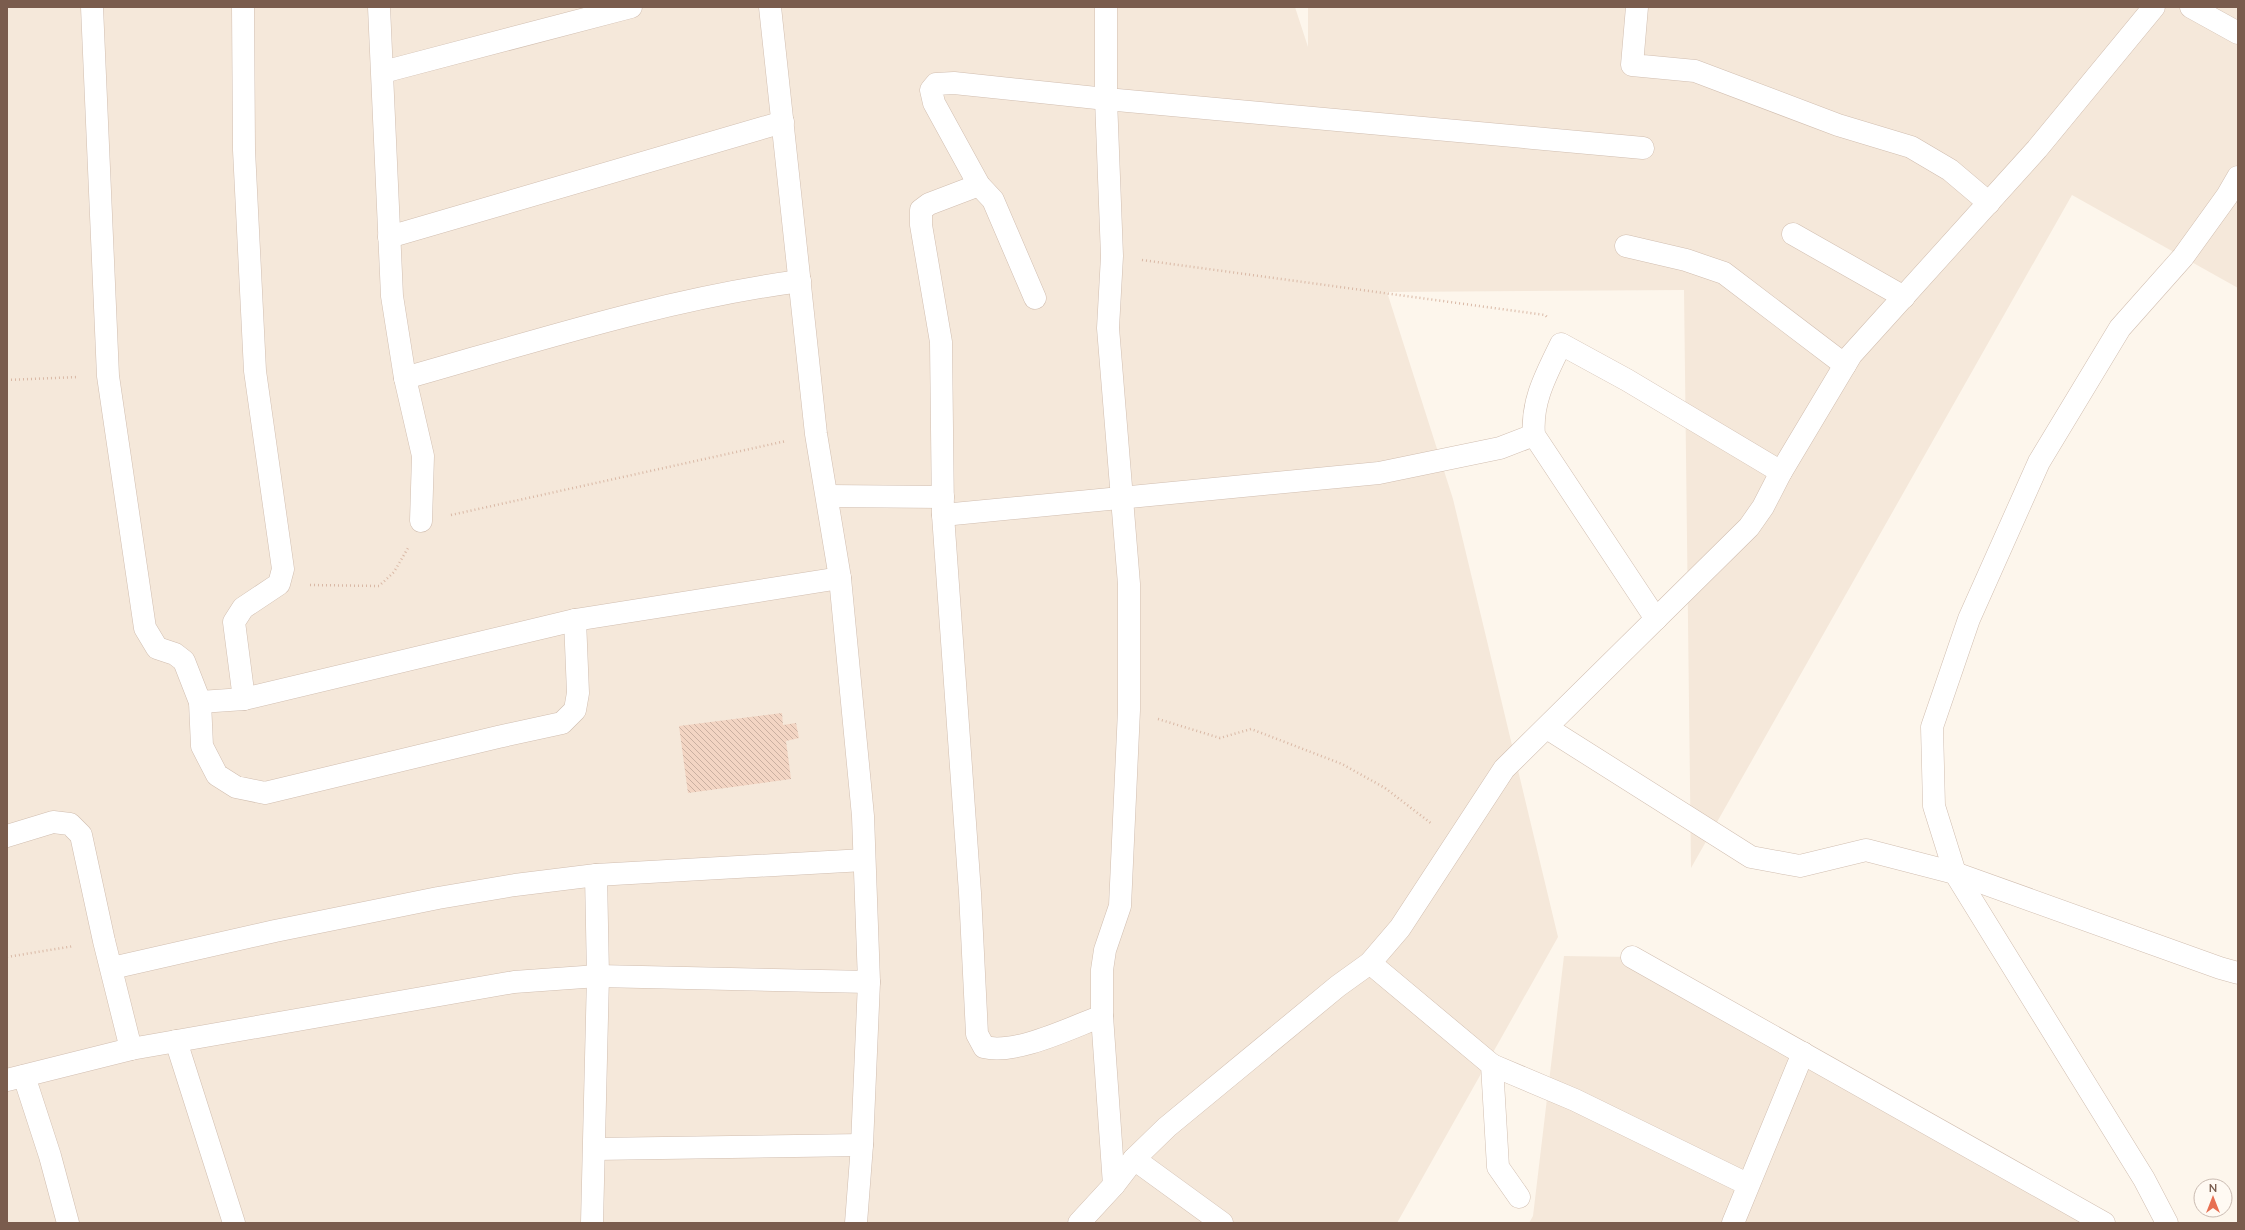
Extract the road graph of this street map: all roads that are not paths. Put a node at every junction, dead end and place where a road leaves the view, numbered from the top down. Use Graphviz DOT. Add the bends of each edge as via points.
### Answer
graph roads {
  1 [pos="92,7"];
  2 [pos="243,7"];
  3 [pos="379,7"];
  4 [pos="631,7"];
  5 [pos="770,7"];
  6 [pos="1106,7"];
  7 [pos="1637,7"];
  8 [pos="2154,7"];
  9 [pos="2191,7"];
  10 [pos="2238,33"];
  11 [pos="383,72"];
  12 [pos="1106,99"];
  13 [pos="783,122"];
  14 [pos="1643,148"];
  15 [pos="2238,177"];
  16 [pos="979,185"];
  17 [pos="1989,203"];
  18 [pos="1793,234"];
  19 [pos="389,237"];
  20 [pos="1626,246"];
  21 [pos="800,281"];
  22 [pos="1904,297"];
  23 [pos="1035,298"];
  24 [pos="1845,365"];
  25 [pos="405,378"];
  26 [pos="1534,434"];
  27 [pos="1781,472"];
  28 [pos="826,496"];
  29 [pos="1123,499"];
  30 [pos="943,506"];
  31 [pos="421,521"];
  32 [pos="840,578"];
  33 [pos="1656,619"];
  34 [pos="575,620"];
  35 [pos="244,699"];
  36 [pos="200,702"];
  37 [pos="1547,728"];
  38 [pos="7,836"];
  39 [pos="864,860"];
  40 [pos="1955,873"];
  41 [pos="596,875"];
  42 [pos="1632,957"];
  43 [pos="1370,963"];
  44 [pos="112,968"];
  45 [pos="2238,973"];
  46 [pos="598,976"];
  47 [pos="869,982"];
  48 [pos="1102,1016"];
  49 [pos="176,1040"];
  50 [pos="132,1049"];
  51 [pos="1802,1052"];
  52 [pos="1492,1065"];
  53 [pos="15,1078"];
  54 [pos="862,1145"];
  55 [pos="595,1149"];
  56 [pos="1134,1159"];
  57 [pos="1747,1184"];
  58 [pos="1114,1185"];
  59 [pos="1519,1197"];
  60 [pos="68,1223"];
  61 [pos="234,1223"];
  62 [pos="592,1223"];
  63 [pos="856,1223"];
  64 [pos="1079,1223"];
  65 [pos="1222,1223"];
  66 [pos="1733,1223"];
  67 [pos="2104,1223"];
  68 [pos="2167,1223"];
  1 -- 36 [label="street" via="108,376 145,628 158,648 175,654 184,661"];
  2 -- 35 [label="street" via="244,150 255,371 283,569 279,584 243,608 234,622"];
  3 -- 11 [label="street"];
  4 -- 11 [label="street"];
  5 -- 13 [label="street"];
  6 -- 12 [label="street"];
  7 -- 17 [label="street" via="1632,65 1695,71 1838,125 1911,147 1950,170"];
  8 -- 17 [label="street"];
  9 -- 10 [label="street"];
  11 -- 19 [label="street"];
  12 -- 14 [label="street"];
  12 -- 16 [label="street" via="954,82 936,84 931,90 934,103"];
  12 -- 29 [label="street" via="1112,256 1108,328"];
  13 -- 19 [label="street"];
  13 -- 21 [label="street"];
  15 -- 40 [label="street" via="2183,257 2120,328 2038,462 1969,619 1932,727 1934,806"];
  16 -- 23 [label="street" via="993,200"];
  16 -- 30 [label="street" via="929,204 921,210 921,225 941,342"];
  17 -- 22 [label="street"];
  18 -- 22 [label="street"];
  19 -- 25 [label="street" via="392,296"];
  20 -- 24 [label="street" via="1686,260 1724,273"];
  21 -- 25 [label="street" via="742,289 634,314"];
  21 -- 28 [label="street" via="816,434"];
  22 -- 24 [label="street" via="1851,354"];
  24 -- 27 [label="street"];
  25 -- 31 [label="street" via="423,456"];
  26 -- 27 [label="street" via="1534,410 1541,385 1561,344 1627,380"];
  26 -- 29 [label="street" via="1500,448 1379,473"];
  26 -- 33 [label="street"];
  27 -- 33 [label="street" via="1764,507 1749,527"];
  28 -- 30 [label="street"];
  28 -- 32 [label="street"];
  29 -- 30 [label="street"];
  29 -- 48 [label="street" via="1129,584 1129,710 1120,906 1104,950"];
  30 -- 48 [label="street" via="970,893 977,1034 984,1047 997,1050 1018,1046"];
  32 -- 34 [label="street"];
  32 -- 39 [label="street" via="863,816"];
  33 -- 37 [label="street"];
  34 -- 35 [label="street"];
  34 -- 36 [label="street" via="578,693 575,710 562,723 265,793 236,787 217,774 202,746"];
  35 -- 36 [label="street"];
  37 -- 40 [label="street" via="1751,857 1800,866 1866,850"];
  37 -- 43 [label="street" via="1504,768 1400,928"];
  38 -- 44 [label="street" via="53,822 70,824 81,835"];
  39 -- 41 [label="street"];
  39 -- 47 [label="street"];
  40 -- 45 [label="street"];
  40 -- 68 [label="street" via="2144,1179"];
  41 -- 44 [label="street" via="438,898"];
  41 -- 46 [label="street"];
  42 -- 51 [label="street"];
  43 -- 52 [label="street"];
  43 -- 56 [label="street" via="1207,1092"];
  44 -- 50 [label="street"];
  46 -- 47 [label="street"];
  46 -- 49 [label="street" via="514,982"];
  46 -- 55 [label="street"];
  47 -- 54 [label="street"];
  48 -- 58 [label="street"];
  49 -- 50 [label="street"];
  49 -- 61 [label="street"];
  50 -- 53 [label="street"];
  51 -- 57 [label="street"];
  51 -- 67 [label="street"];
  52 -- 57 [label="street" via="1575,1100"];
  52 -- 59 [label="street" via="1498,1167"];
  53 -- 60 [label="street" via="50,1156"];
  54 -- 55 [label="street"];
  54 -- 63 [label="street"];
  55 -- 62 [label="street"];
  56 -- 58 [label="street"];
  56 -- 65 [label="street"];
  57 -- 66 [label="street"];
  58 -- 64 [label="street"];
}
